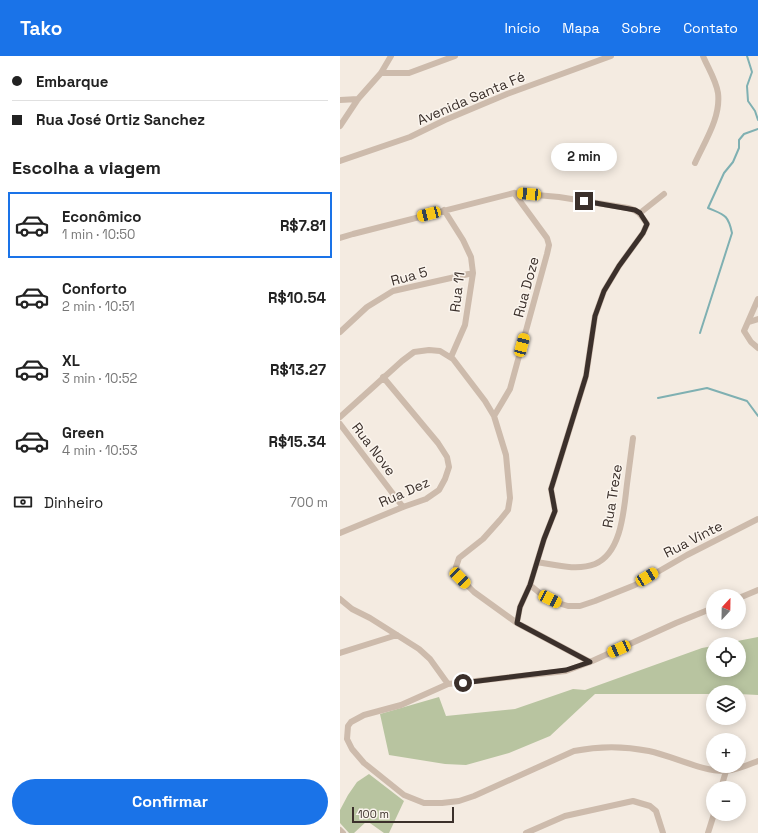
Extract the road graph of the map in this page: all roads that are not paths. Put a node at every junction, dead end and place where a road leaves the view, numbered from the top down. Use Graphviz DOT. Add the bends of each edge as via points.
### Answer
graph roads {
  1 [pos="391,56"];
  2 [pos="455,56"];
  3 [pos="611,56"];
  4 [pos="703,56"];
  5 [pos="381,73"];
  6 [pos="358,99"];
  7 [pos="340,100"];
  8 [pos="340,126"];
  9 [pos="340,161"];
  10 [pos="695,163"];
  11 [pos="514,193"];
  12 [pos="664,194"];
  13 [pos="444,210"];
  14 [pos="640,213"];
  15 [pos="340,238"];
  16 [pos="473,273"];
  17 [pos="758,299"];
  18 [pos="758,319"];
  19 [pos="749,322"];
  20 [pos="340,332"];
  21 [pos="758,348"];
  22 [pos="451,357"];
  23 [pos="383,377"];
  24 [pos="494,416"];
  25 [pos="340,417"];
  26 [pos="340,424"];
  27 [pos="632,438"];
  28 [pos="403,507"];
  29 [pos="758,520"];
  30 [pos="340,533"];
  31 [pos="537,562"];
  32 [pos="530,585"];
  33 [pos="758,590"];
  34 [pos="746,595"];
  35 [pos="340,599"];
  36 [pos="706,611"];
  37 [pos="517,623"];
  38 [pos="397,635"];
  39 [pos="340,653"];
  40 [pos="590,662"];
  41 [pos="448,684"];
  42 [pos="758,761"];
  43 [pos="746,766"];
  44 [pos="706,769"];
  45 [pos="712,821"];
  46 [pos="340,830"];
  47 [pos="343,833"];
  48 [pos="526,833"];
  49 [pos="663,833"];
  50 [pos="708,833"];
  1 -- 5 [label="street"];
  2 -- 5 [label="street" via="409,73"];
  3 -- 9 [label="street, Avenida Santa Fé" via="507,94 410,137"];
  4 -- 10 [label="street" via="715,83 718,103 717,115"];
  5 -- 6 [label="street"];
  6 -- 7 [label="street"];
  6 -- 8 [label="street"];
  11 -- 13 [label="street"];
  11 -- 14 [label="street" via="559,197 628,208"];
  11 -- 24 [label="street, Rua Doze" via="547,238 548,246 510,389"];
  12 -- 14 [label="street"];
  13 -- 15 [label="street"];
  13 -- 16 [label="street, Rua 11" via="471,257"];
  14 -- 31 [label="street" via="647,224 608,285 595,316 586,376 551,489 555,511"];
  16 -- 20 [label="street, Rua 5" via="394,291 366,307"];
  16 -- 22 [label="street, Rua 11" via="465,324"];
  17 -- 19 [label="street"];
  18 -- 19 [label="street"];
  19 -- 21 [label="street" via="744,331"];
  22 -- 23 [label="street" via="440,351 414,352"];
  22 -- 24 [label="street"];
  23 -- 25 [label="street"];
  23 -- 28 [label="street, Rua Dez" via="438,443 449,467 439,490"];
  24 -- 37 [label="street" via="506,455 510,498 508,510 483,539 460,558 456,567 460,578 474,592"];
  26 -- 28 [label="street, Rua Nove"];
  27 -- 31 [label="street, Rua Treze" via="622,521 609,552 604,558 587,566 568,567"];
  28 -- 30 [label="street, Rua Dez"];
  29 -- 32 [label="street, Rua Vinte" via="635,584 580,606 558,603"];
  31 -- 32 [label="street"];
  32 -- 37 [label="street" via="520,607"];
  33 -- 34 [label="street"];
  35 -- 38 [label="street" via="352,609"];
  36 -- 40 [label="street"];
  37 -- 40 [label="street"];
  38 -- 39 [label="street"];
  38 -- 41 [label="street" via="430,659"];
  40 -- 41 [label="street" via="566,670"];
  41 -- 44 [label="street" via="401,705 364,715 348,726 347,739 364,763 404,795 419,801 459,801 574,751 590,748 610,747 651,752"];
  42 -- 43 [label="street"];
  45 -- 50 [label="street"];
  46 -- 47 [label="street"];
  48 -- 49 [label="street" via="565,816 633,801 650,806 656,811"];
}
